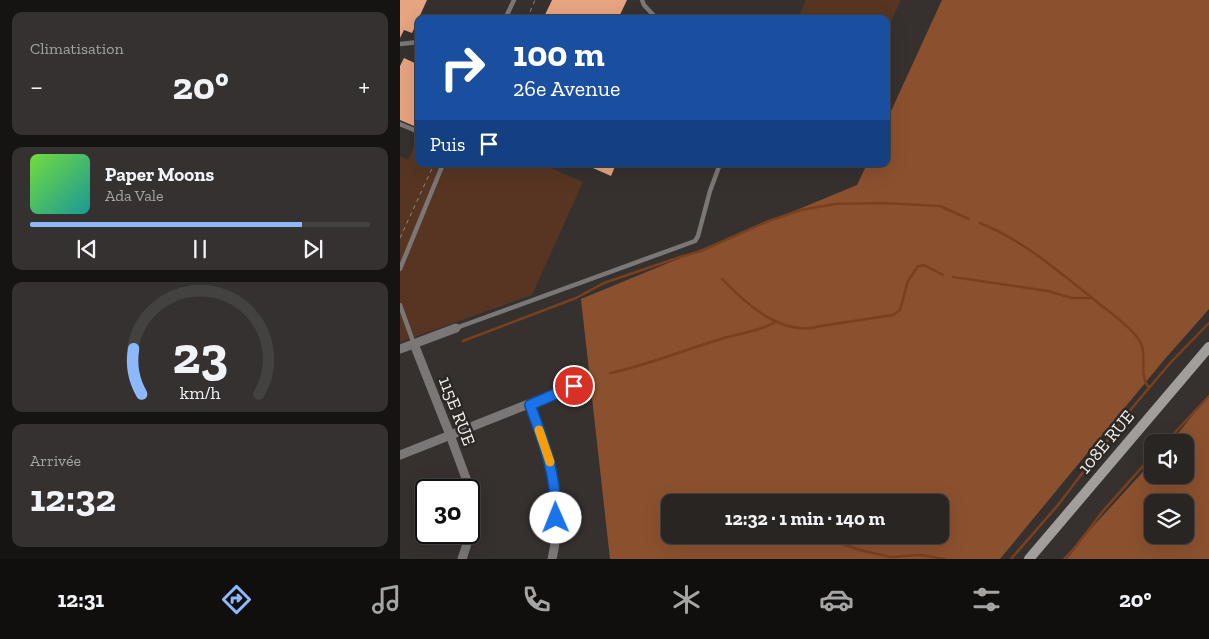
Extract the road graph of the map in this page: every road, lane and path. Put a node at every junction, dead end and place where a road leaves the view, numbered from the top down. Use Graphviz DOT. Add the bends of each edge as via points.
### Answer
graph roads {
  1 [pos="514,0"];
  2 [pos="536,0"];
  3 [pos="642,0"];
  4 [pos="508,15"];
  5 [pos="529,15"];
  6 [pos="653,15"];
  7 [pos="415,42"];
  8 [pos="400,44"];
  9 [pos="400,124"];
  10 [pos="415,130"];
  11 [pos="433,167"];
  12 [pos="442,167"];
  13 [pos="719,167"];
  14 [pos="400,238"];
  15 [pos="400,269"];
  16 [pos="400,305"];
  17 [pos="456,328"];
  18 [pos="414,344"];
  19 [pos="1209,347"];
  20 [pos="400,349"];
  21 [pos="574,386"];
  22 [pos="530,405"];
  23 [pos="450,435"];
  24 [pos="400,455"];
  25 [pos="465,479"];
  26 [pos="466,544"];
  27 [pos="462,559"];
  28 [pos="552,559"];
  29 [pos="1029,559"];
  1 -- 4 [label="lane"];
  2 -- 5 [label="path"];
  3 -- 6 [label="lane"];
  7 -- 8 [label="lane"];
  9 -- 10 [label="lane"];
  11 -- 14 [label="path"];
  12 -- 15 [label="lane"];
  13 -- 17 [label="lane" via="695,241"];
  16 -- 18 [label="lane"];
  17 -- 18 [label="street"];
  18 -- 20 [label="street"];
  18 -- 23 [label="street, 115E RUE"];
  19 -- 29 [label="main road, 108E RUE"];
  21 -- 22 [label="street"];
  22 -- 23 [label="street"];
  22 -- 28 [label="street" via="546,446 555,484"];
  23 -- 24 [label="street"];
  23 -- 25 [label="street, 115E RUE"];
  26 -- 27 [label="street, 115E RUE"];
}
